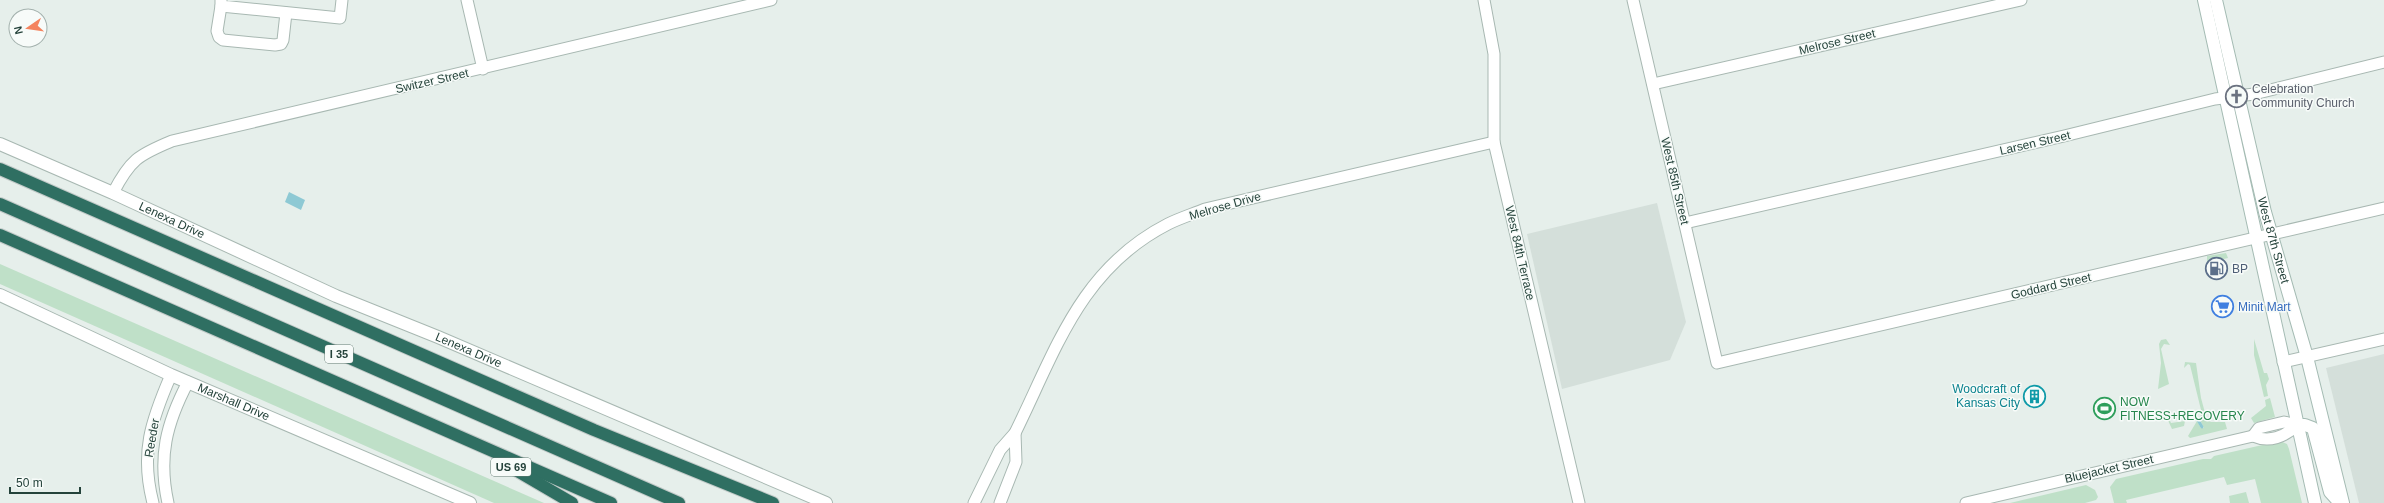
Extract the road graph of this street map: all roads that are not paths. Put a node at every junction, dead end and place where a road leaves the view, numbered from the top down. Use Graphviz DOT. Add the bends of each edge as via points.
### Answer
graph roads {
  1 [pos="342,0"];
  2 [pos="467,0"];
  3 [pos="771,0"];
  4 [pos="1484,0"];
  5 [pos="1633,0"];
  6 [pos="2021,0"];
  7 [pos="2204,0"];
  8 [pos="2216,0"];
  9 [pos="221,3"];
  10 [pos="286,13"];
  11 [pos="2384,62"];
  12 [pos="483,69"];
  13 [pos="1653,84"];
  14 [pos="2233,97"];
  15 [pos="1494,142"];
  16 [pos="0,144"];
  17 [pos="0,168"];
  18 [pos="113,193"];
  19 [pos="0,204"];
  20 [pos="2384,208"];
  21 [pos="1685,223"];
  22 [pos="2272,234"];
  23 [pos="0,235"];
  24 [pos="2257,238"];
  25 [pos="0,295"];
  26 [pos="2384,339"];
  27 [pos="2307,357"];
  28 [pos="2284,362"];
  29 [pos="1717,363"];
  30 [pos="171,375"];
  31 [pos="188,382"];
  32 [pos="2297,425"];
  33 [pos="449,432"];
  34 [pos="1015,434"];
  35 [pos="153,503"];
  36 [pos="168,503"];
  37 [pos="470,503"];
  38 [pos="572,503"];
  39 [pos="611,503"];
  40 [pos="679,503"];
  41 [pos="773,503"];
  42 [pos="826,503"];
  43 [pos="974,503"];
  44 [pos="1000,503"];
  45 [pos="1579,503"];
  46 [pos="1966,503"];
  47 [pos="2315,503"];
  48 [pos="2341,503"];
  1 -- 10 [label="street" via="340,18"];
  2 -- 12 [label="street"];
  3 -- 12 [label="street, Switzer Street"];
  4 -- 15 [label="street, West 84th Terrace" via="1494,54"];
  5 -- 13 [label="street, West 85th Street"];
  6 -- 13 [label="street, Melrose Street"];
  7 -- 14 [label="street, West 87th Street"];
  8 -- 14 [label="street, West 87th Street"];
  9 -- 10 [label="street"];
  9 -- 10 [label="street" via="217,31 223,40 281,44"];
  11 -- 14 [label="street, Larsen Street"];
  12 -- 18 [label="street, Switzer Street" via="172,141 141,156 125,169"];
  13 -- 21 [label="street, West 85th Street"];
  14 -- 21 [label="street, Larsen Street"];
  14 -- 22 [label="street, West 87th Street"];
  14 -- 24 [label="street, West 87th Street"];
  15 -- 34 [label="street, Melrose Drive" via="1205,209 1169,223 1109,267 1077,306"];
  15 -- 45 [label="street, West 84th Terrace"];
  16 -- 18 [label="street, Lenexa Drive"];
  17 -- 41 [label="highway" via="594,430"];
  18 -- 42 [label="street, Lenexa Drive" via="336,296"];
  19 -- 40 [label="highway, I 35"];
  20 -- 22 [label="street, Goddard Street"];
  21 -- 29 [label="street, West 85th Street"];
  22 -- 24 [label="street, Goddard Street"];
  22 -- 27 [label="street, West 87th Street"];
  23 -- 33 [label="highway, I 35"];
  24 -- 28 [label="street, West 87th Street"];
  24 -- 29 [label="street, Goddard Street"];
  25 -- 30 [label="street, Marshall Drive"];
  26 -- 27 [label="street"];
  27 -- 28 [label="street"];
  27 -- 48 [label="street, West 87th Street"];
  28 -- 32 [label="street, West 87th Street"];
  30 -- 31 [label="street, Marshall Drive"];
  30 -- 35 [label="street, Reeder" via="159,403 148,442 147,478"];
  31 -- 36 [label="street, Reeder" via="175,406 165,441 163,477"];
  31 -- 37 [label="street, Marshall Drive"];
  32 -- 46 [label="street, Bluejacket Street" via="2286,435 2262,440 2253,436"];
  32 -- 47 [label="street, West 87th Street"];
  32 -- 48 [label="street" via="2313,428 2330,492"];
  33 -- 38 [label="highway, US 69"];
  33 -- 39 [label="highway, I 35"];
  34 -- 43 [label="street, Melrose Drive" via="1000,450"];
  34 -- 44 [label="street, Melrose Drive" via="1016,462"];
}
